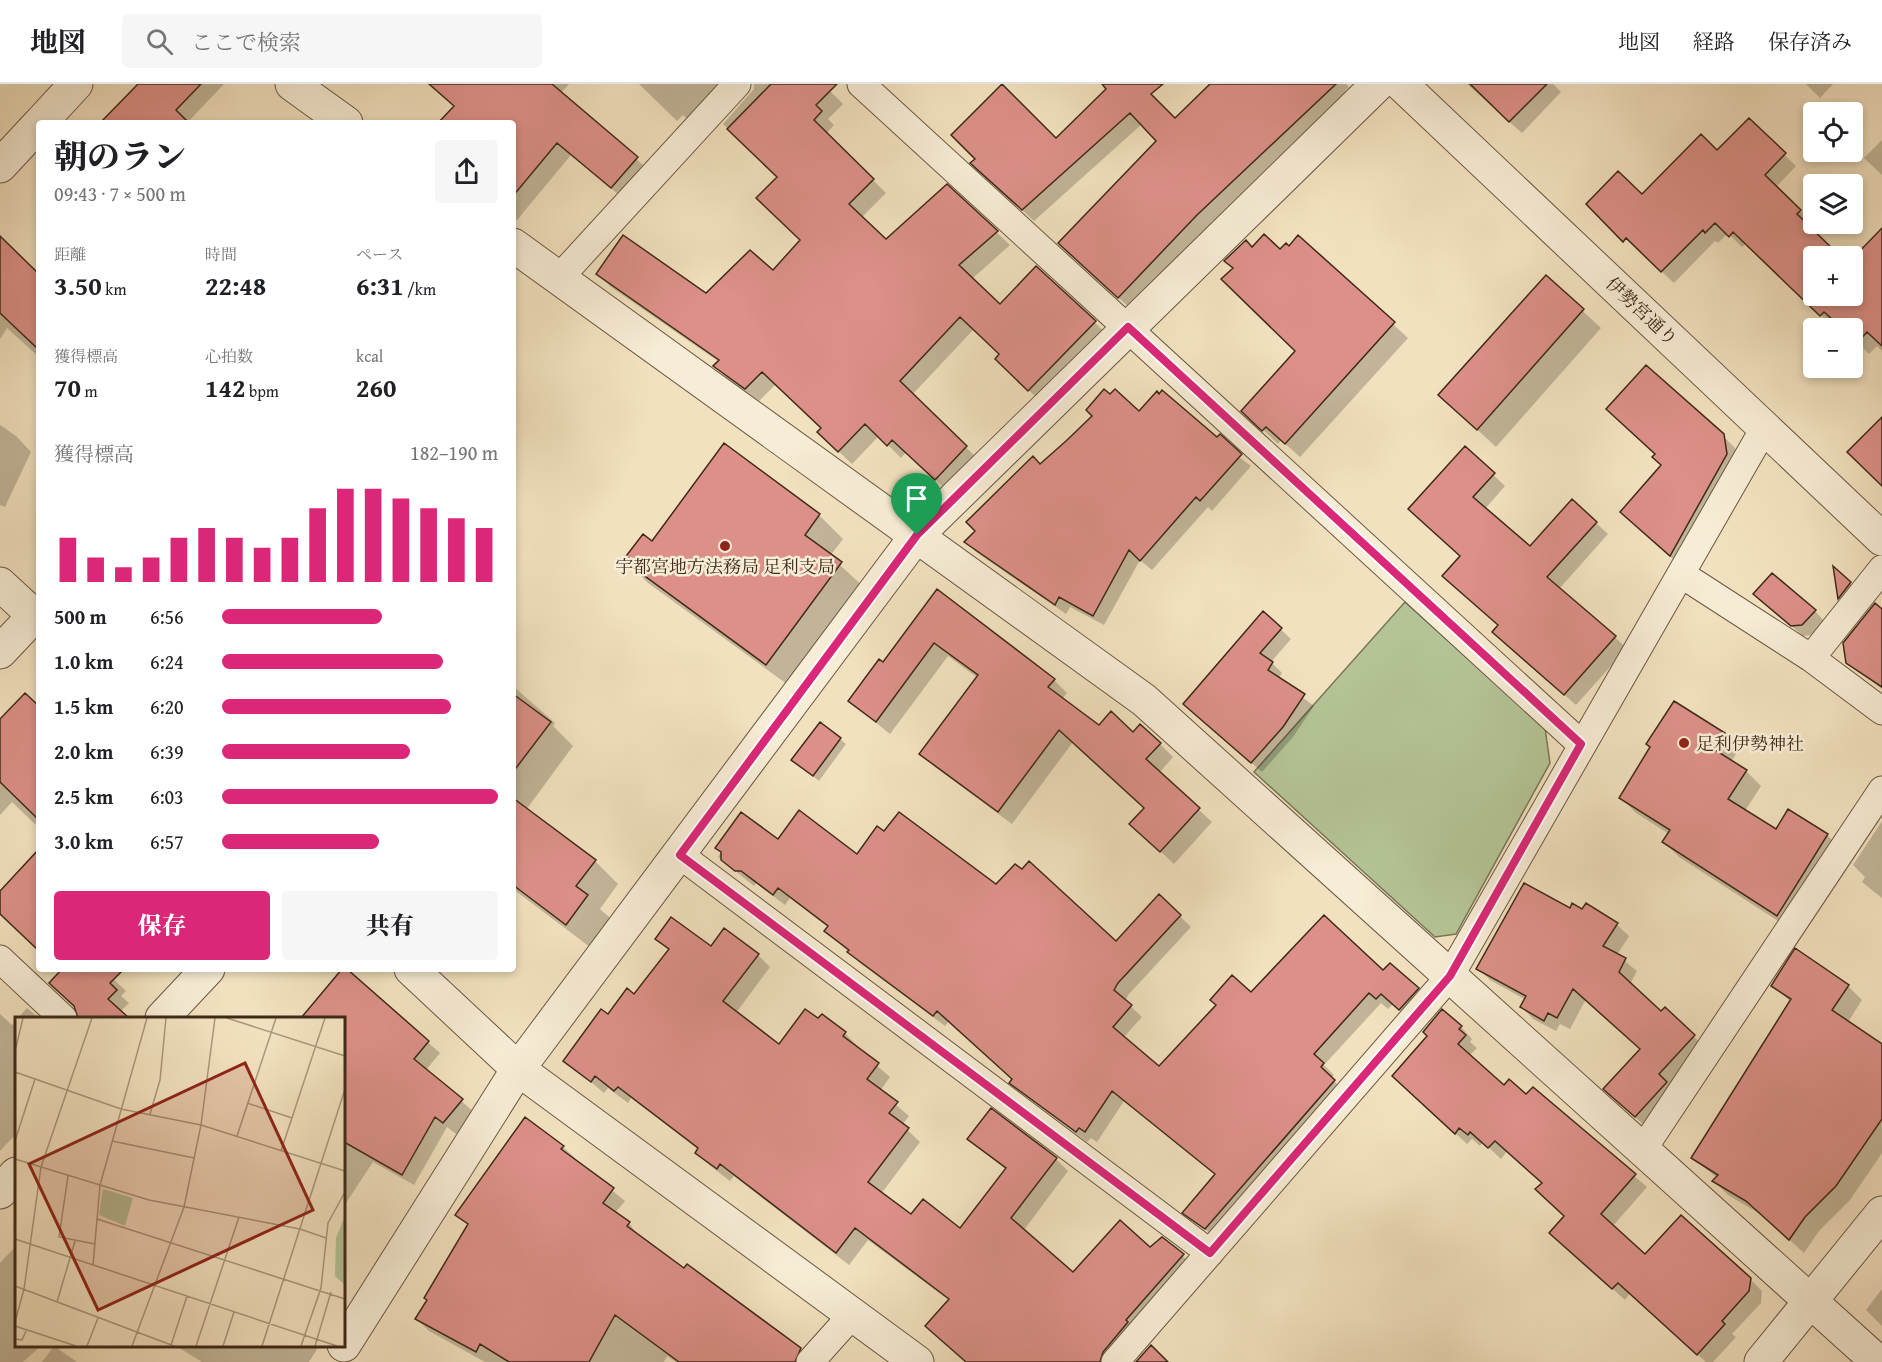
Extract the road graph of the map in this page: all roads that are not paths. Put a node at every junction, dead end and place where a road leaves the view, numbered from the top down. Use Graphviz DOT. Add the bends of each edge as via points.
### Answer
graph roads {
  1 [pos="76,84"];
  2 [pos="292,84"];
  3 [pos="737,84"];
  4 [pos="861,84"];
  5 [pos="1378,84"];
  6 [pos="1401,84"];
  7 [pos="44,120"];
  8 [pos="342,120"];
  9 [pos="36,128"];
  10 [pos="0,166"];
  11 [pos="516,247"];
  12 [pos="559,278"];
  13 [pos="1128,327"];
  14 [pos="1765,427"];
  15 [pos="917,535"];
  16 [pos="1882,539"];
  17 [pos="1882,570"];
  18 [pos="1681,574"];
  19 [pos="0,584"];
  20 [pos="36,617"];
  21 [pos="36,619"];
  22 [pos="0,652"];
  23 [pos="1811,658"];
  24 [pos="1882,711"];
  25 [pos="1581,744"];
  26 [pos="1882,790"];
  27 [pos="680,855"];
  28 [pos="0,959"];
  29 [pos="205,972"];
  30 [pos="414,972"];
  31 [pos="1450,976"];
  32 [pos="62,1017"];
  33 [pos="163,1017"];
  34 [pos="518,1069"];
  35 [pos="1643,1149"];
  36 [pos="15,1175"];
  37 [pos="0,1191"];
  38 [pos="1882,1213"];
  39 [pos="1210,1253"];
  40 [pos="1811,1302"];
  41 [pos="853,1314"];
  42 [pos="345,1342"];
  43 [pos="342,1347"];
  44 [pos="333,1362"];
  45 [pos="810,1362"];
  46 [pos="917,1362"];
  47 [pos="1115,1362"];
  48 [pos="1761,1362"];
  49 [pos="1878,1362"];
  1 -- 7 [label="street"];
  2 -- 8 [label="street"];
  3 -- 12 [label="street"];
  4 -- 13 [label="street"];
  5 -- 13 [label="street"];
  6 -- 14 [label="street, 伊勢宮通り"];
  9 -- 10 [label="street"];
  11 -- 12 [label="street"];
  12 -- 15 [label="street"];
  13 -- 15 [label="street"];
  13 -- 25 [label="street"];
  14 -- 16 [label="street, 伊勢宮通り"];
  14 -- 18 [label="street"];
  15 -- 27 [label="street"];
  15 -- 31 [label="street" via="1144,700"];
  17 -- 23 [label="street"];
  18 -- 23 [label="street"];
  18 -- 25 [label="street"];
  19 -- 20 [label="street"];
  21 -- 22 [label="street"];
  23 -- 24 [label="street"];
  25 -- 31 [label="street"];
  26 -- 35 [label="street"];
  27 -- 34 [label="street"];
  27 -- 39 [label="street"];
  28 -- 32 [label="street"];
  29 -- 33 [label="street"];
  30 -- 34 [label="street"];
  31 -- 35 [label="street"];
  31 -- 39 [label="street"];
  34 -- 41 [label="street"];
  34 -- 42 [label="street"];
  35 -- 40 [label="street"];
  36 -- 37 [label="street"];
  38 -- 40 [label="street"];
  39 -- 47 [label="street"];
  40 -- 48 [label="street"];
  40 -- 49 [label="street"];
  41 -- 45 [label="street"];
  41 -- 46 [label="street"];
  43 -- 44 [label="street"];
}
